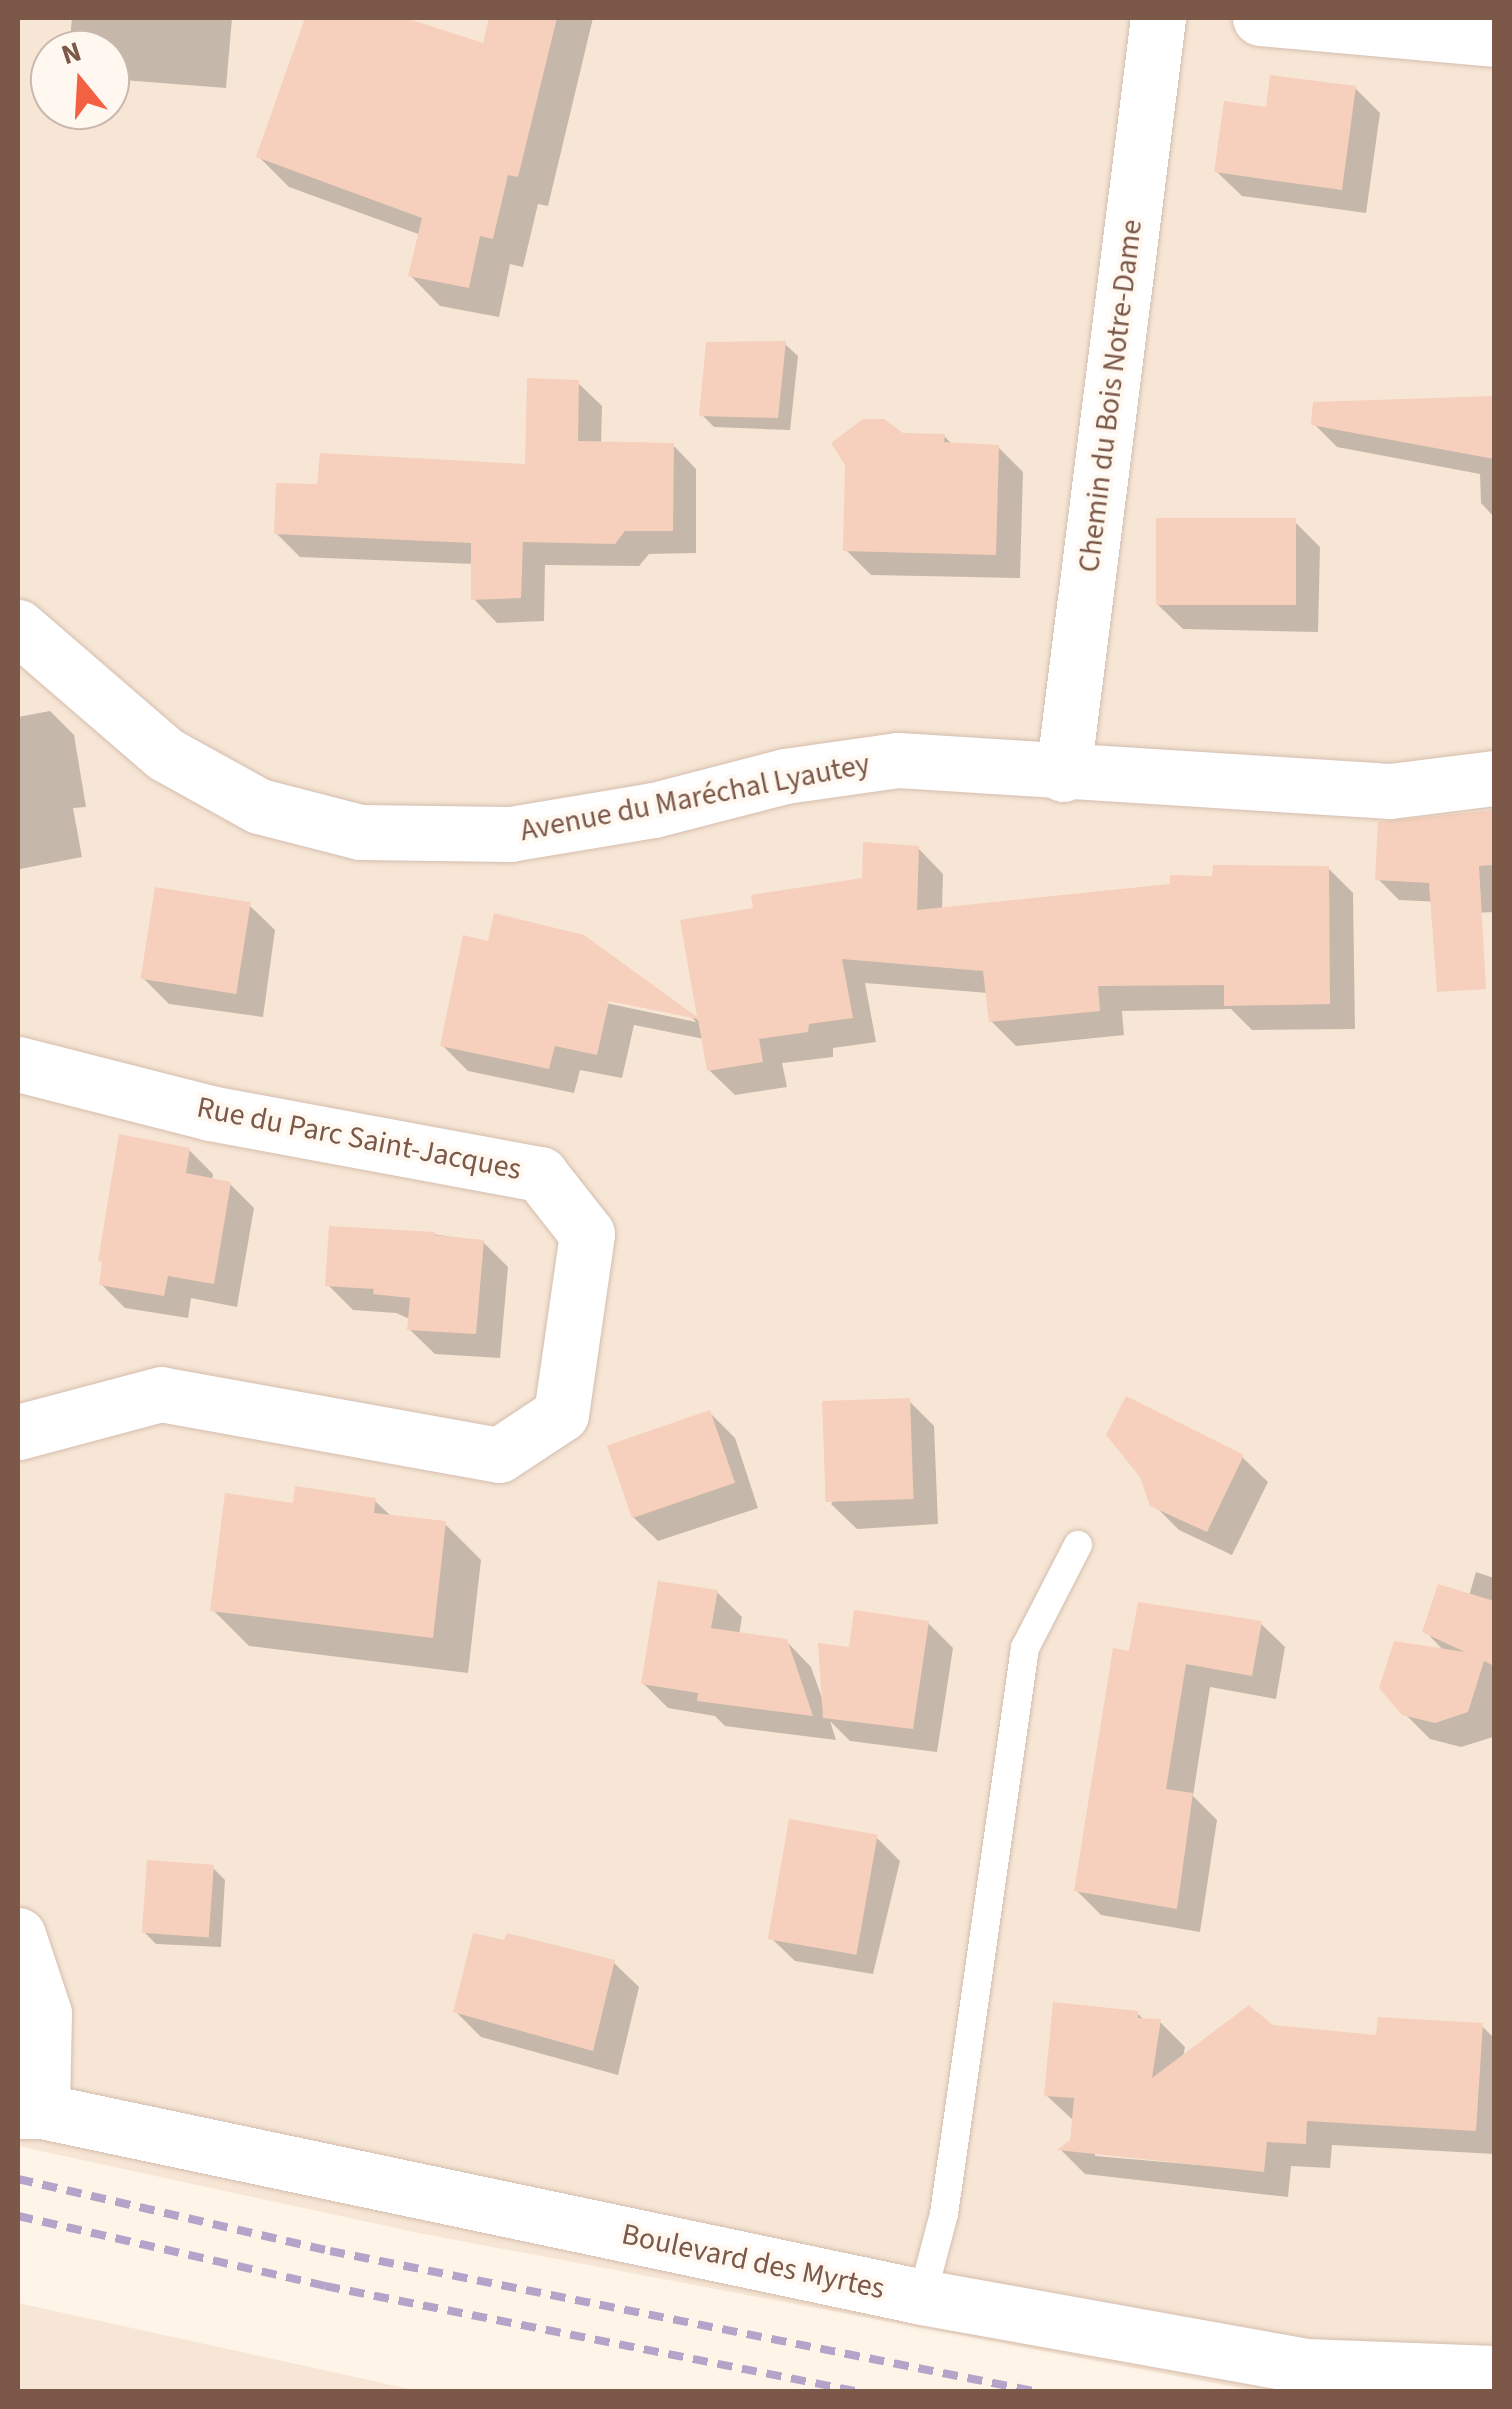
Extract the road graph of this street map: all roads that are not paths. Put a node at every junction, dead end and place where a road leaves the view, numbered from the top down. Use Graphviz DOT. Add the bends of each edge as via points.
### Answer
graph roads {
  1 [pos="1158,18"];
  2 [pos="1260,18"];
  3 [pos="1494,39"];
  4 [pos="18,627"];
  5 [pos="1063,774"];
  6 [pos="1494,778"];
  7 [pos="18,1064"];
  8 [pos="18,1432"];
  9 [pos="1078,1546"];
  10 [pos="18,1935"];
  11 [pos="30,2111"];
  12 [pos="922,2296"];
  13 [pos="1494,2373"];
  1 -- 5 [label="street, Chemin du Bois Notre-Dame"];
  2 -- 3 [label="street"];
  4 -- 5 [label="street, Avenue du Maréchal Lyautey" via="165,754 258,806 360,832 510,834 654,810 785,776 898,760"];
  5 -- 6 [label="street, Avenue du Maréchal Lyautey" via="1390,791"];
  7 -- 8 [label="street, Rue du Parc Saint-Jacques" via="210,1113 540,1174 588,1234 562,1414 499,1454 162,1394"];
  9 -- 12 [label="lane" via="1025,1648 944,2214"];
  10 -- 11 [label="street" via="44,2013"];
  11 -- 12 [label="street, Boulevard des Myrtes"];
  12 -- 13 [label="street, Boulevard des Myrtes" via="1306,2366"];
}
